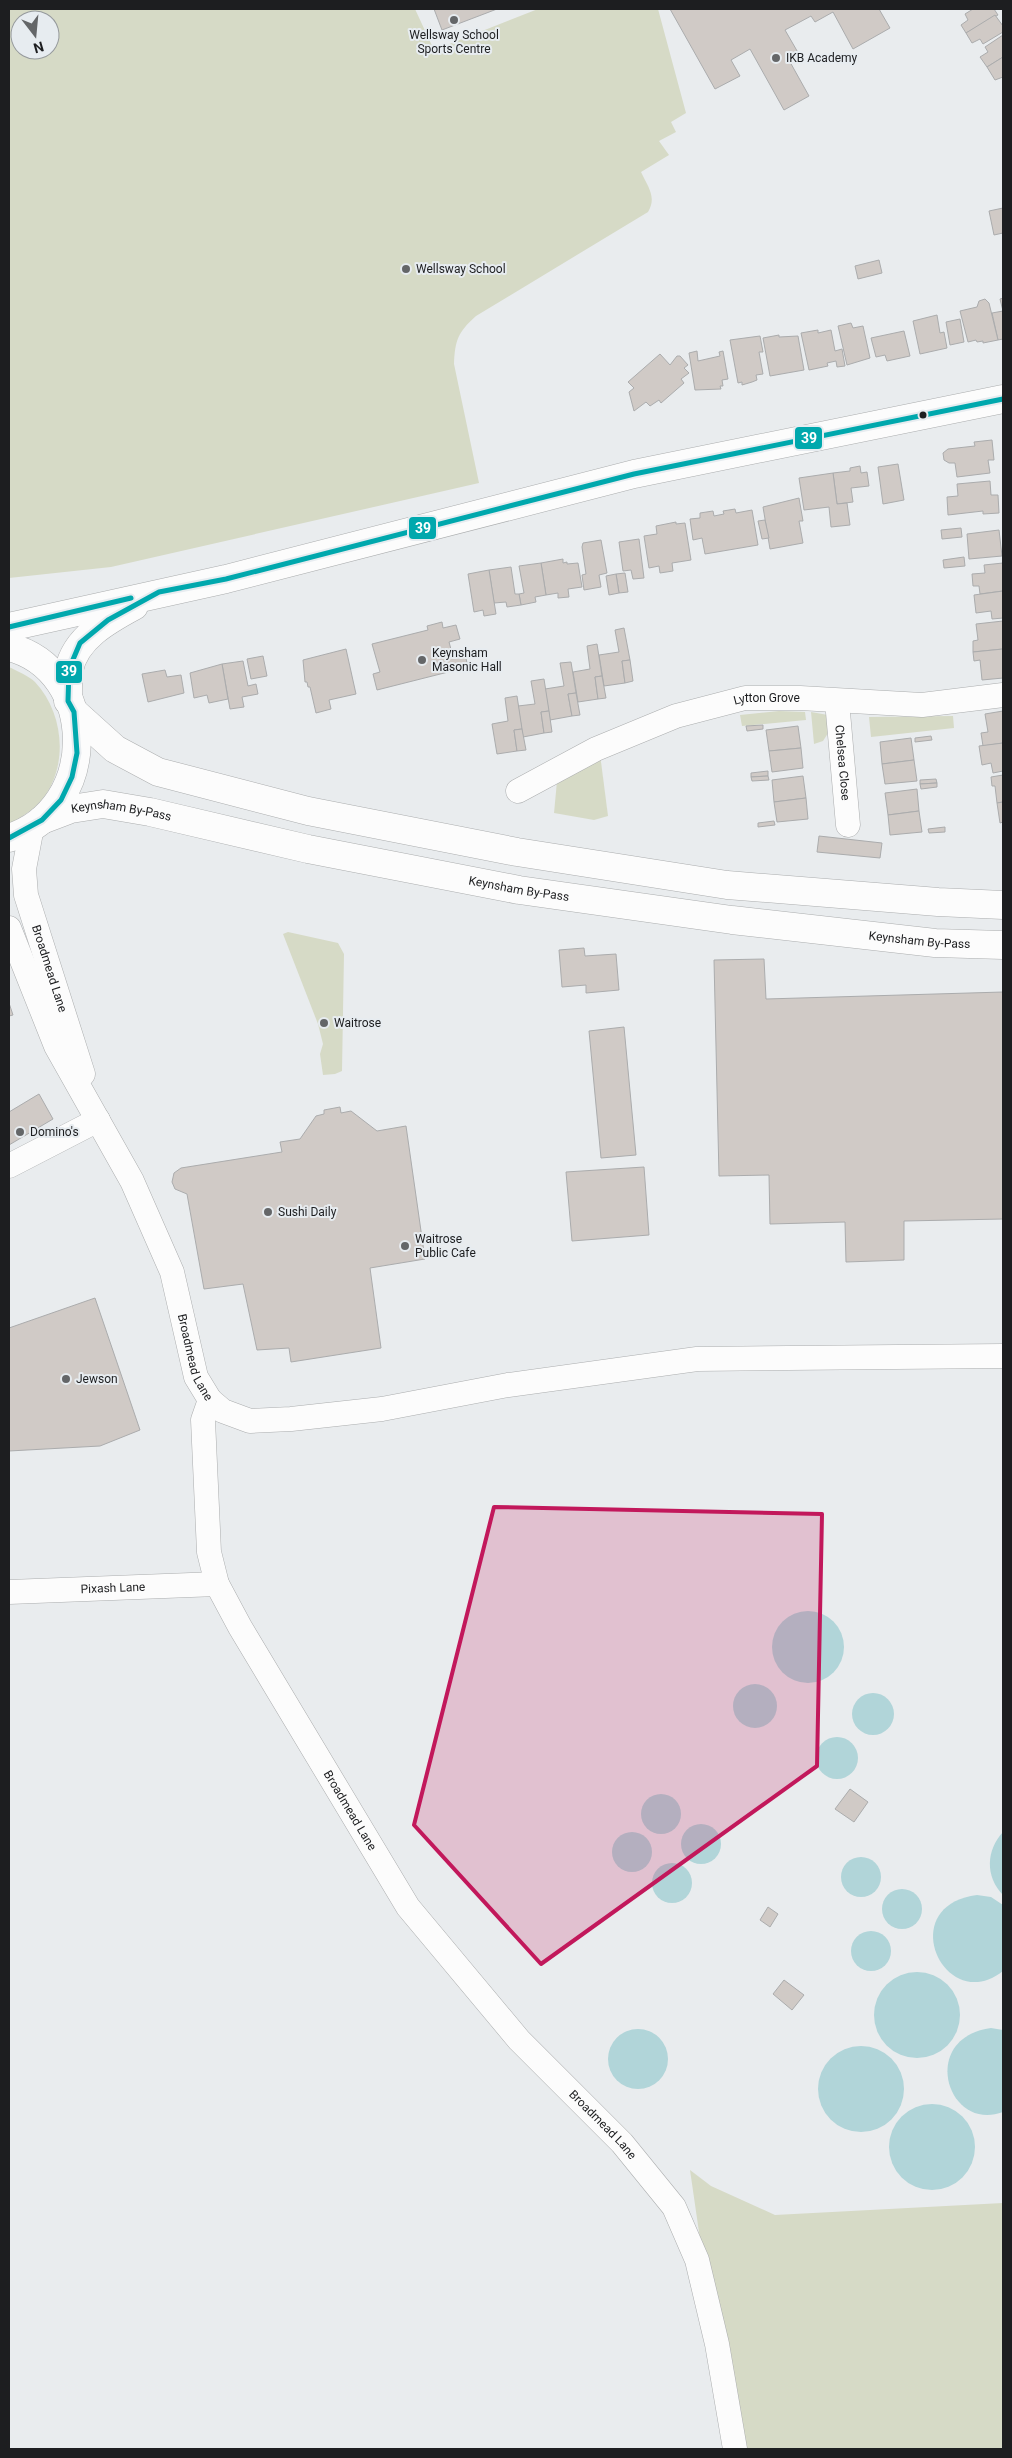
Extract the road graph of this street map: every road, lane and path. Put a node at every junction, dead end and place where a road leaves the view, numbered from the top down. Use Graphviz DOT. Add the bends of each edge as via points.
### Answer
graph roads {
  1 [pos="1003,399"];
  2 [pos="159,592"];
  3 [pos="9,626"];
  4 [pos="9,647"];
  5 [pos="1003,695"];
  6 [pos="837,701"];
  7 [pos="71,707"];
  8 [pos="518,791"];
  9 [pos="848,825"];
  10 [pos="28,829"];
  11 [pos="1003,904"];
  12 [pos="9,928"];
  13 [pos="1003,945"];
  14 [pos="95,1114"];
  15 [pos="9,1166"];
  16 [pos="1003,1356"];
  17 [pos="210,1400"];
  18 [pos="217,1584"];
  19 [pos="9,1592"];
  20 [pos="735,2449"];
  1 -- 2 [label="main road" via="634,474 226,579"];
  2 -- 3 [label="main road"];
  2 -- 7 [label="main road" via="108,620 80,643 69,669"];
  4 -- 7 [label="main road" via="25,651 46,666 58,679"];
  5 -- 6 [label="street, Lytton Grove" via="922,705"];
  6 -- 8 [label="street, Lytton Grove" via="745,698 676,716 596,749 547,787"];
  6 -- 9 [label="street, Chelsea Close"];
  7 -- 10 [label="main road" via="77,753 72,777 61,800"];
  7 -- 11 [label="main road" via="114,749 158,772 308,811 517,852 726,885"];
  10 -- 13 [label="main road, Keynsham By-Pass" via="71,809 103,804 308,849 520,890 742,921 936,942"];
  10 -- 14 [label="street, Broadmead Lane" via="24,869 26,895"];
  12 -- 14 [label="street, Broadmead Lane" via="56,1046"];
  14 -- 15 [label="street"];
  14 -- 17 [label="street, Broadmead Lane" via="132,1181 172,1272 196,1377"];
  16 -- 17 [label="street" via="697,1359 508,1384 382,1409 291,1419 250,1421 223,1411"];
  17 -- 18 [label="street, Broadmead Lane" via="203,1420 209,1552"];
  18 -- 19 [label="street, Pixash Lane"];
  18 -- 20 [label="street, Broadmead Lane" via="408,1907 519,2040 622,2143 674,2207 697,2260 717,2344"];
}
